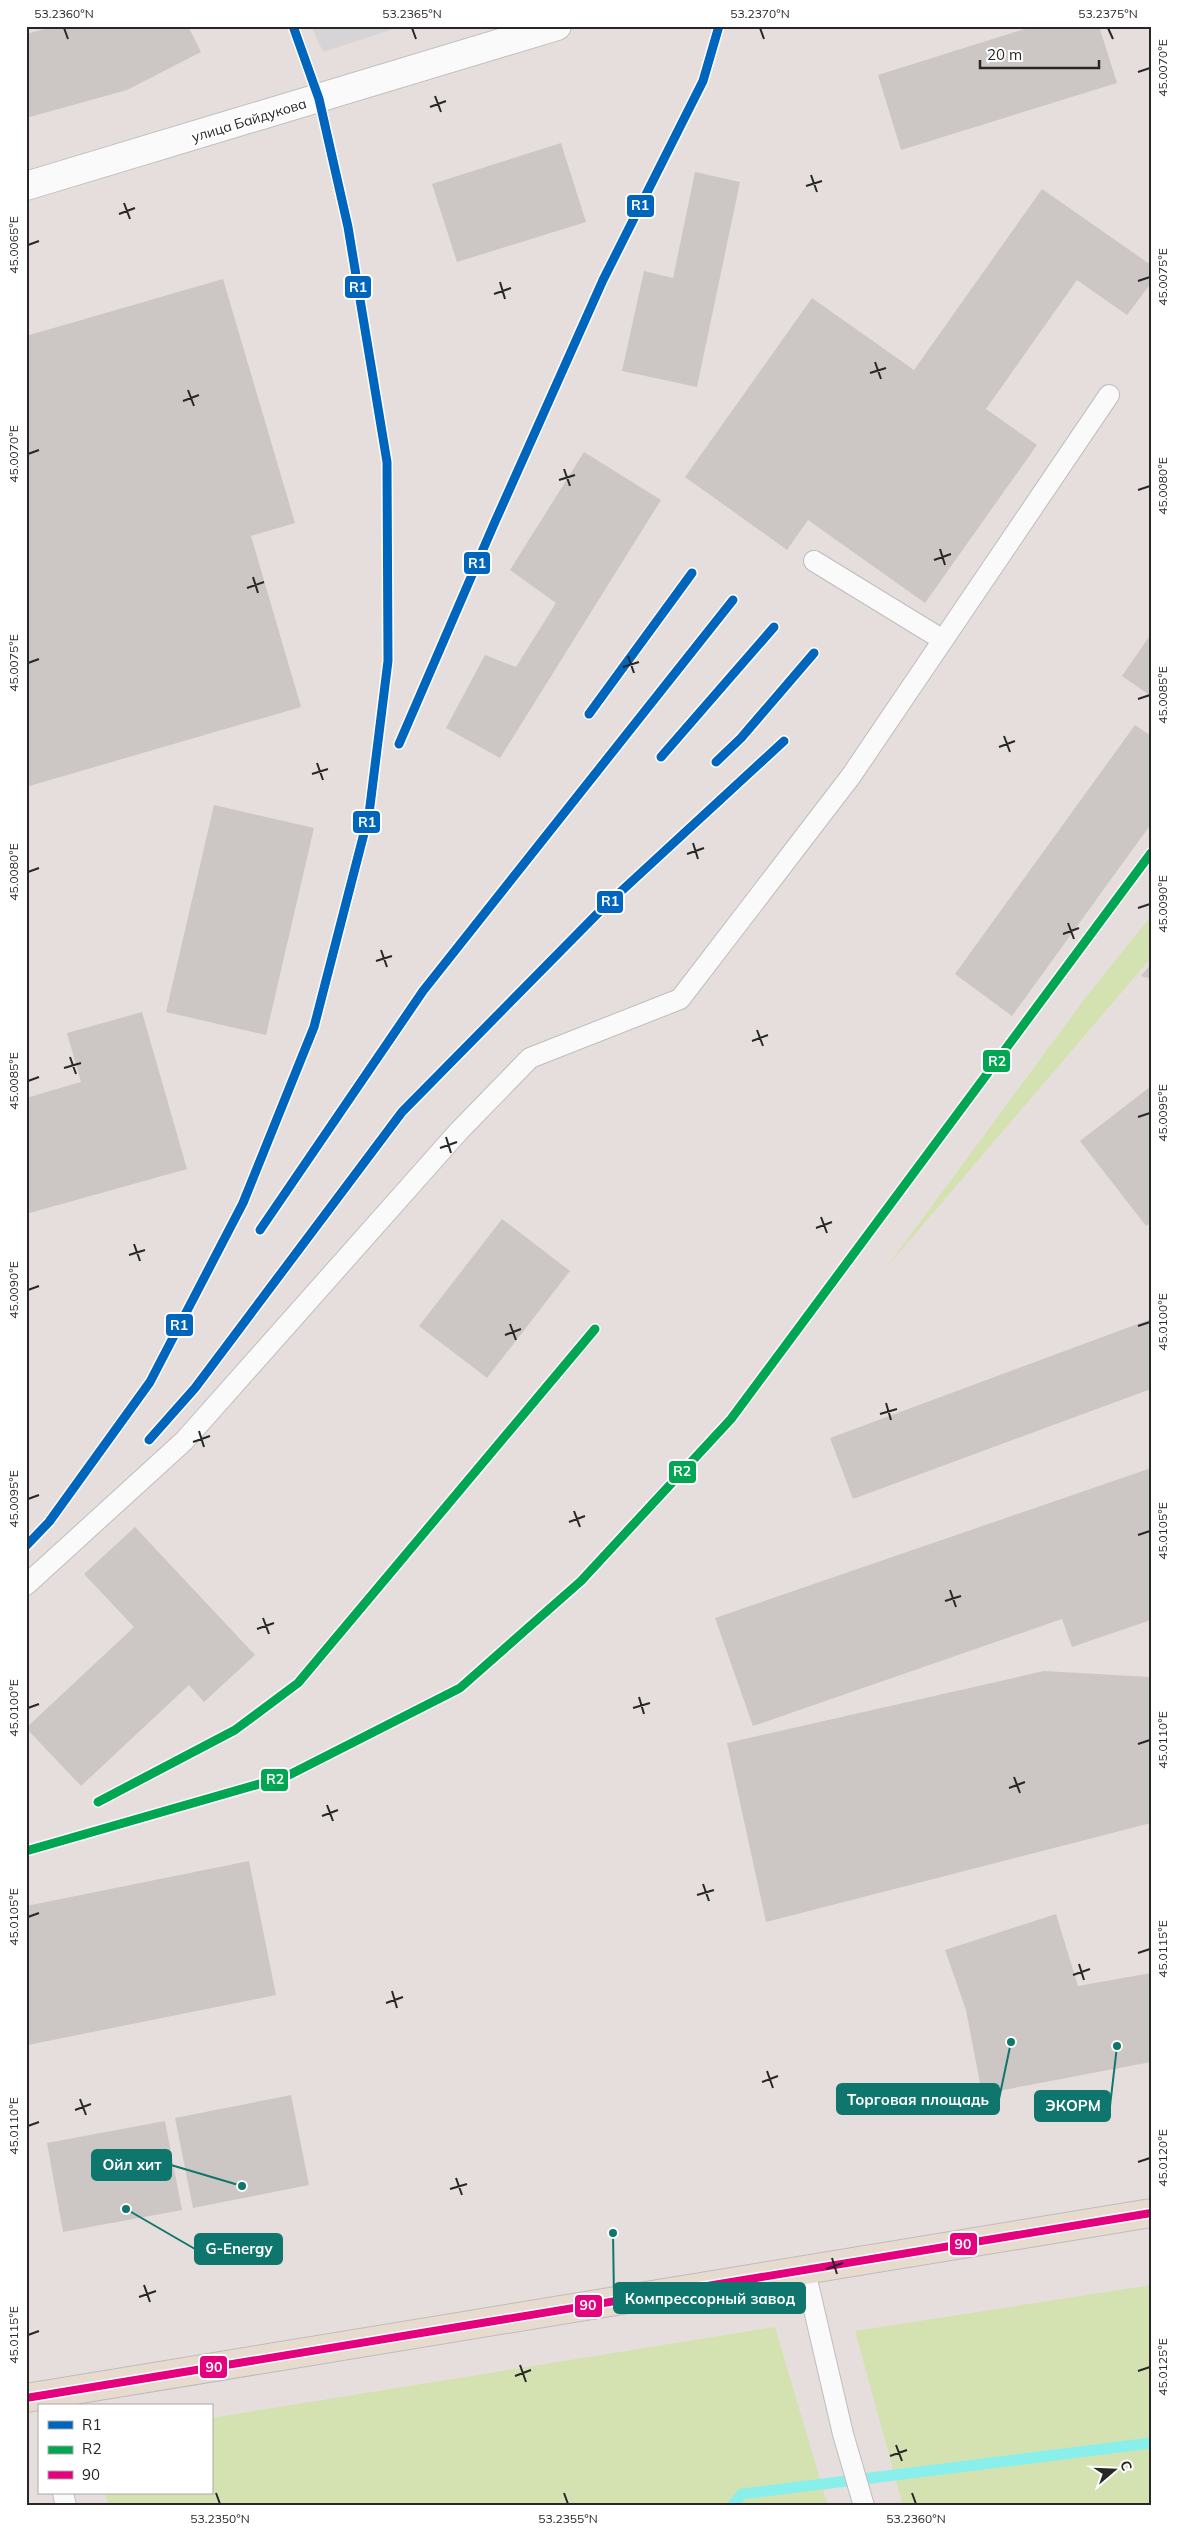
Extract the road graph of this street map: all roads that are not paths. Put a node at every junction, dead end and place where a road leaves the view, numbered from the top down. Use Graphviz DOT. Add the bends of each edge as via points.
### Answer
graph roads {
  1 [pos="549,28"];
  2 [pos="26,186"];
  3 [pos="1109,395"];
  4 [pos="814,561"];
  5 [pos="943,640"];
  6 [pos="26,1585"];
  7 [pos="1151,2213"];
  8 [pos="806,2271"];
  9 [pos="41,2399"];
  10 [pos="62,2494"];
  11 [pos="66,2506"];
  12 [pos="864,2506"];
  1 -- 2 [label="street, улица Байдукова"];
  3 -- 5 [label="lane"];
  4 -- 5 [label="lane"];
  5 -- 6 [label="lane" via="851,776 680,999 530,1058 459,1131 184,1442"];
  7 -- 8 [label="main road"];
  8 -- 9 [label="main road"];
  8 -- 12 [label="lane" via="843,2434"];
  10 -- 11 [label="lane"];
}
